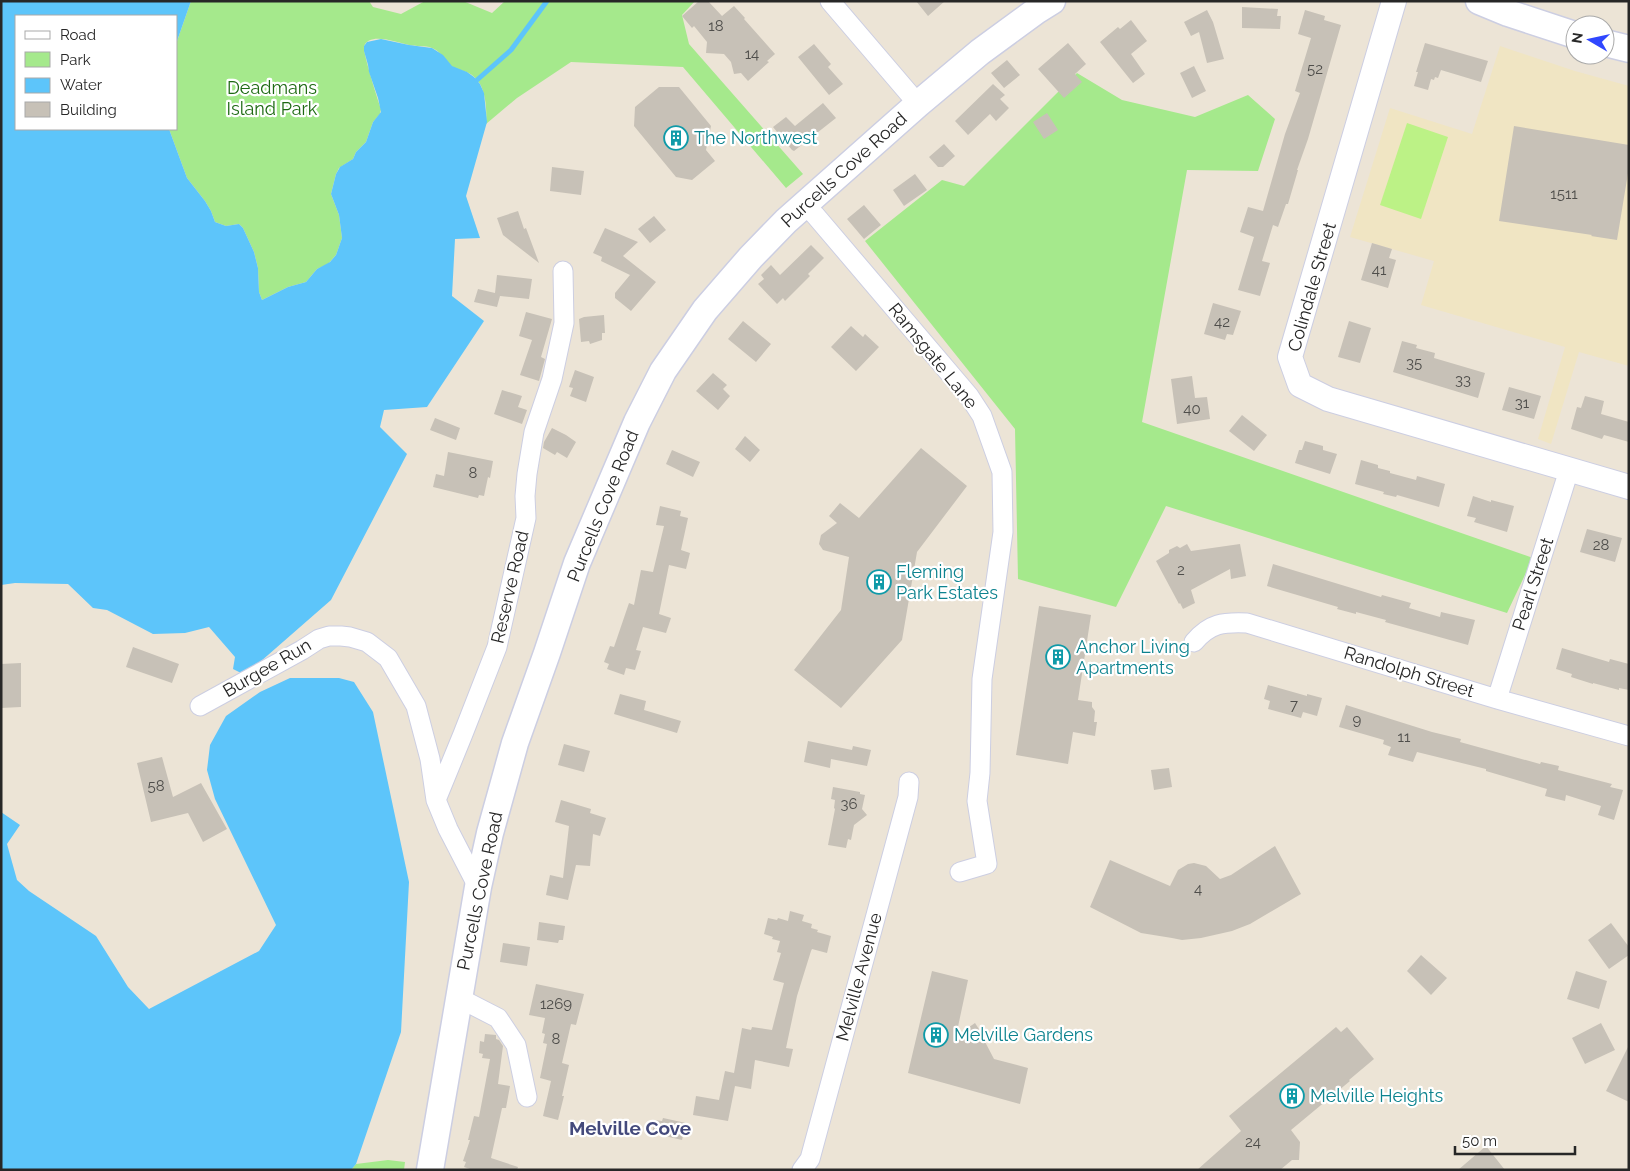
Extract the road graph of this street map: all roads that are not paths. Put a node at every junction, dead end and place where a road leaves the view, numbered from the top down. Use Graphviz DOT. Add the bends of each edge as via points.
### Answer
graph roads {
  1 [pos="830,1"];
  2 [pos="1052,1"];
  3 [pos="1394,1"];
  4 [pos="1479,1"];
  5 [pos="1565,32"];
  6 [pos="1615,46"];
  7 [pos="1629,49"];
  8 [pos="918,104"];
  9 [pos="804,205"];
  10 [pos="563,271"];
  11 [pos="1570,470"];
  12 [pos="1629,487"];
  13 [pos="1194,642"];
  14 [pos="1497,699"];
  15 [pos="200,706"];
  16 [pos="1629,736"];
  17 [pos="908,782"];
  18 [pos="436,800"];
  19 [pos="960,872"];
  20 [pos="478,887"];
  21 [pos="459,998"];
  22 [pos="527,1097"];
  23 [pos="430,1170"];
  24 [pos="802,1170"];
  1 -- 8 [label="street"];
  2 -- 8 [label="main road, Purcells Cove Road" via="1008,30"];
  3 -- 11 [label="street, Colindale Street" via="1290,357 1300,385 1328,398"];
  4 -- 5 [label="main road"];
  6 -- 7 [label="main road"];
  8 -- 9 [label="main road, Purcells Cove Road"];
  9 -- 19 [label="street, Ramsgate Lane" via="969,396 982,416 1002,472 1003,532 982,679 977,801 988,864"];
  9 -- 20 [label="main road, Purcells Cove Road" via="751,257 705,310 663,371 637,422 577,563 515,742"];
  10 -- 18 [label="street, Reserve Road" via="564,322 552,379 534,432 526,474 526,518 497,647"];
  11 -- 12 [label="street, Colindale Street"];
  11 -- 14 [label="street, Pearl Street"];
  13 -- 14 [label="street, Randolph Street" via="1213,626 1247,623"];
  14 -- 16 [label="street, Randolph Street"];
  15 -- 18 [label="street, Burgee Run" via="318,639 341,636 367,642 388,658 416,706 430,758"];
  17 -- 24 [label="street, Melville Avenue" via="908,797 810,1159"];
  18 -- 20 [label="street"];
  20 -- 21 [label="main road, Purcells Cove Road"];
  21 -- 22 [label="street" via="498,1018 516,1045"];
  21 -- 23 [label="main road, Purcells Cove Road"];
}
